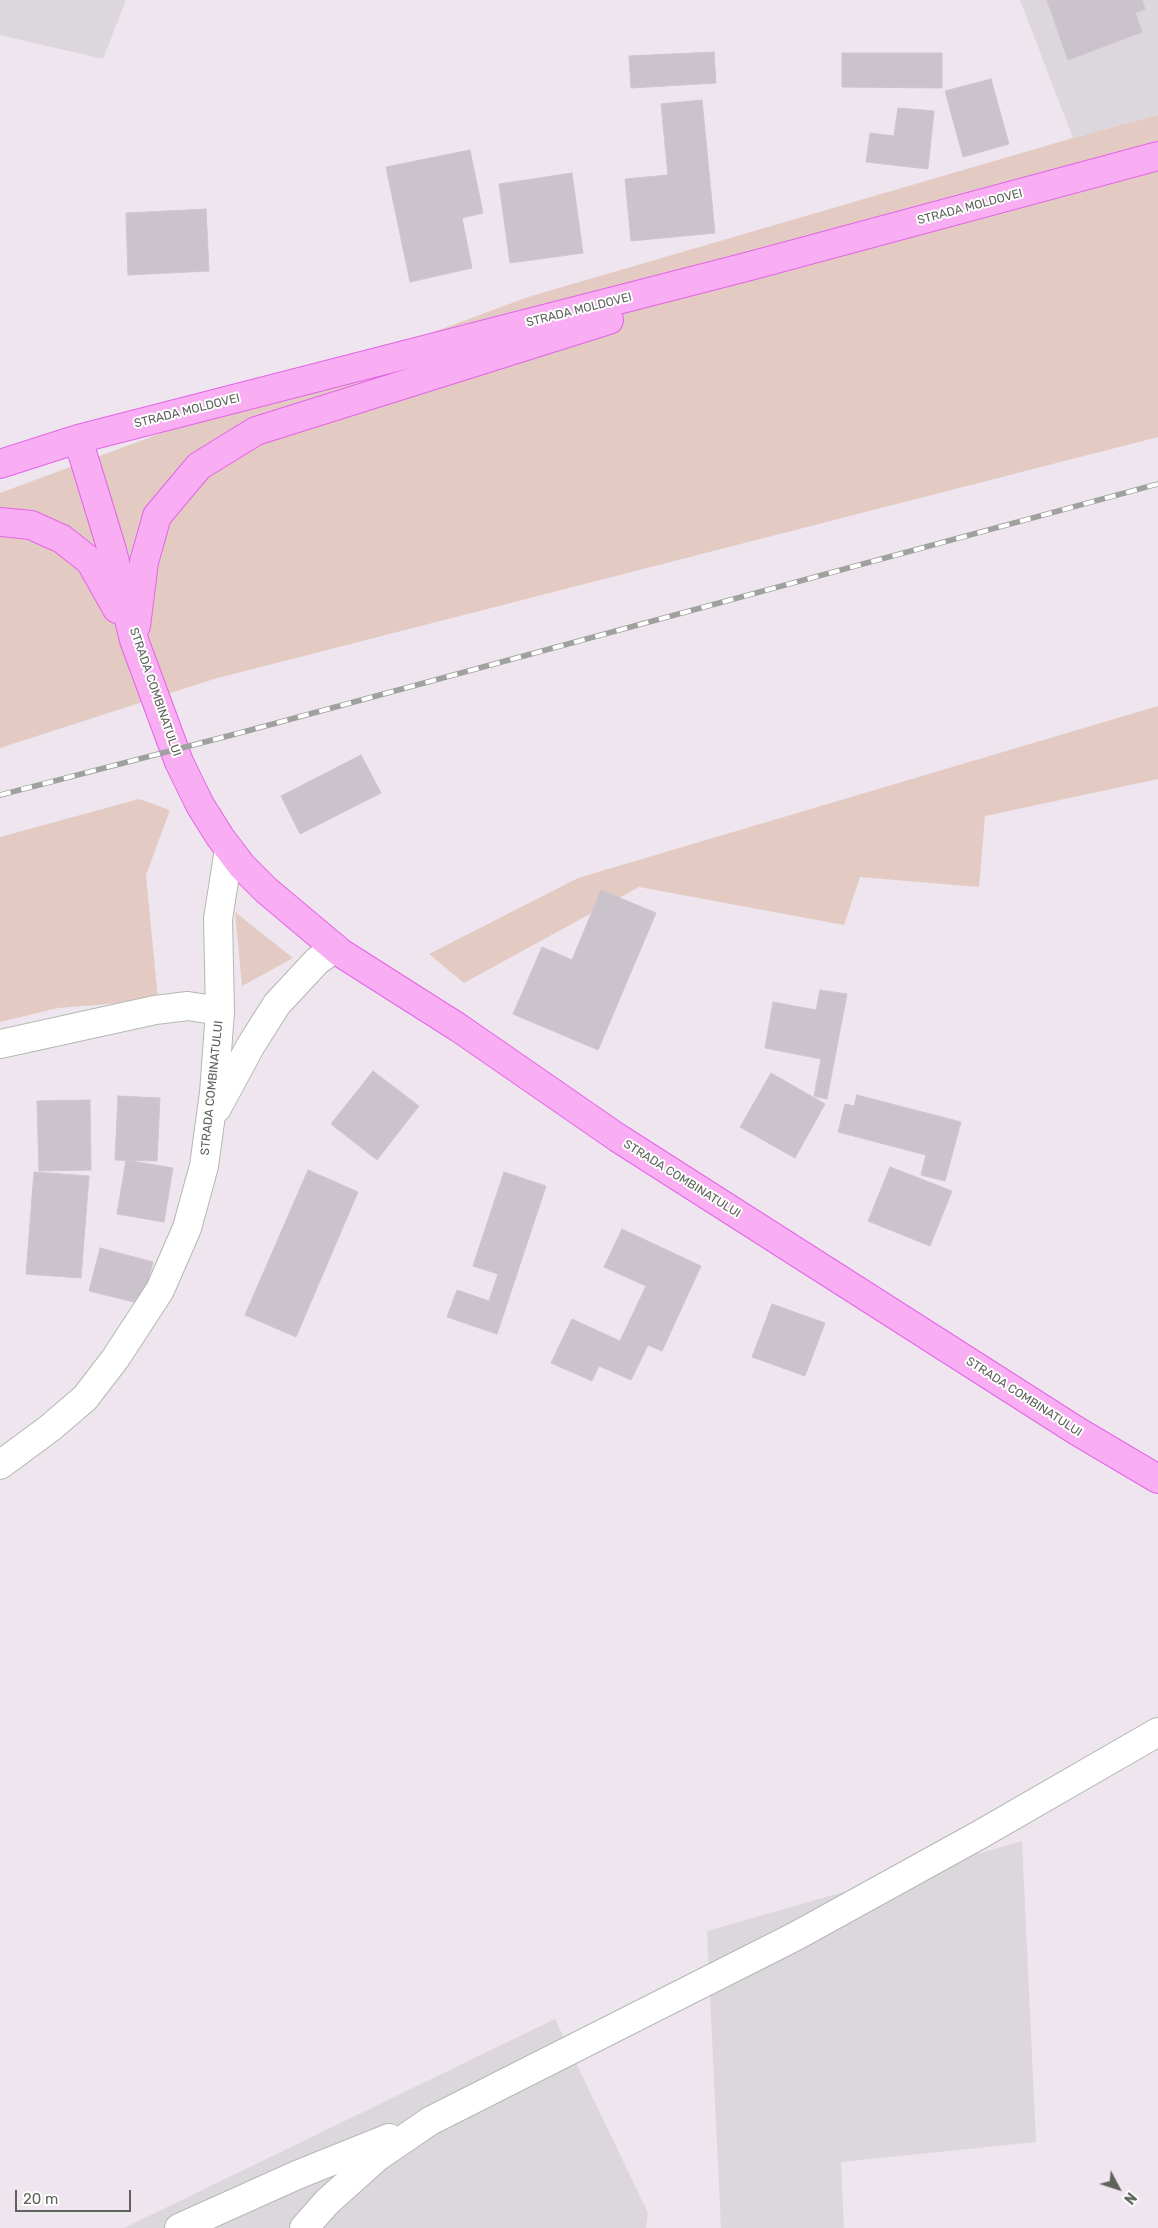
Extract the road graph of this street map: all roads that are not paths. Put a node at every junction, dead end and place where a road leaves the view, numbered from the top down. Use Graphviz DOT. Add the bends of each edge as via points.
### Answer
graph roads {
  1 [pos="1158,156"];
  2 [pos="750,266"];
  3 [pos="78,438"];
  4 [pos="0,464"];
  5 [pos="0,522"];
  6 [pos="134,640"];
  7 [pos="229,849"];
  8 [pos="335,948"];
  9 [pos="220,1011"];
  10 [pos="0,1044"];
  11 [pos="211,1117"];
  12 [pos="0,1465"];
  13 [pos="1158,1479"];
  14 [pos="1158,1732"];
  15 [pos="430,2121"];
  16 [pos="179,2228"];
  17 [pos="304,2228"];
  1 -- 2 [label="main road, STRADA MOLDOVEI"];
  2 -- 3 [label="main road, STRADA MOLDOVEI"];
  2 -- 6 [label="main road" via="683,296 256,431 199,466 157,516 144,562"];
  3 -- 4 [label="main road, STRADA MOLDOVEI"];
  3 -- 6 [label="main road, STRADA COMBINATULUI" via="112,550"];
  5 -- 6 [label="main road" via="31,525 62,539 90,561"];
  6 -- 7 [label="main road, STRADA COMBINATULUI" via="179,762 200,804"];
  7 -- 8 [label="main road, STRADA COMBINATULUI" via="266,890"];
  7 -- 9 [label="street, STRADA COMBINATULUI" via="218,919"];
  8 -- 11 [label="street" via="317,961 277,1004"];
  8 -- 13 [label="main road, STRADA COMBINATULUI" via="459,1028 618,1138 1077,1431"];
  9 -- 10 [label="street" via="188,1006 155,1010"];
  9 -- 11 [label="street, STRADA COMBINATULUI"];
  11 -- 12 [label="street, STRADA COMBINATULUI" via="204,1166 187,1228 160,1290 116,1359 85,1398"];
  14 -- 15 [label="street" via="796,1936"];
  15 -- 16 [label="street"];
  15 -- 17 [label="street" via="376,2158 326,2202"];
}
